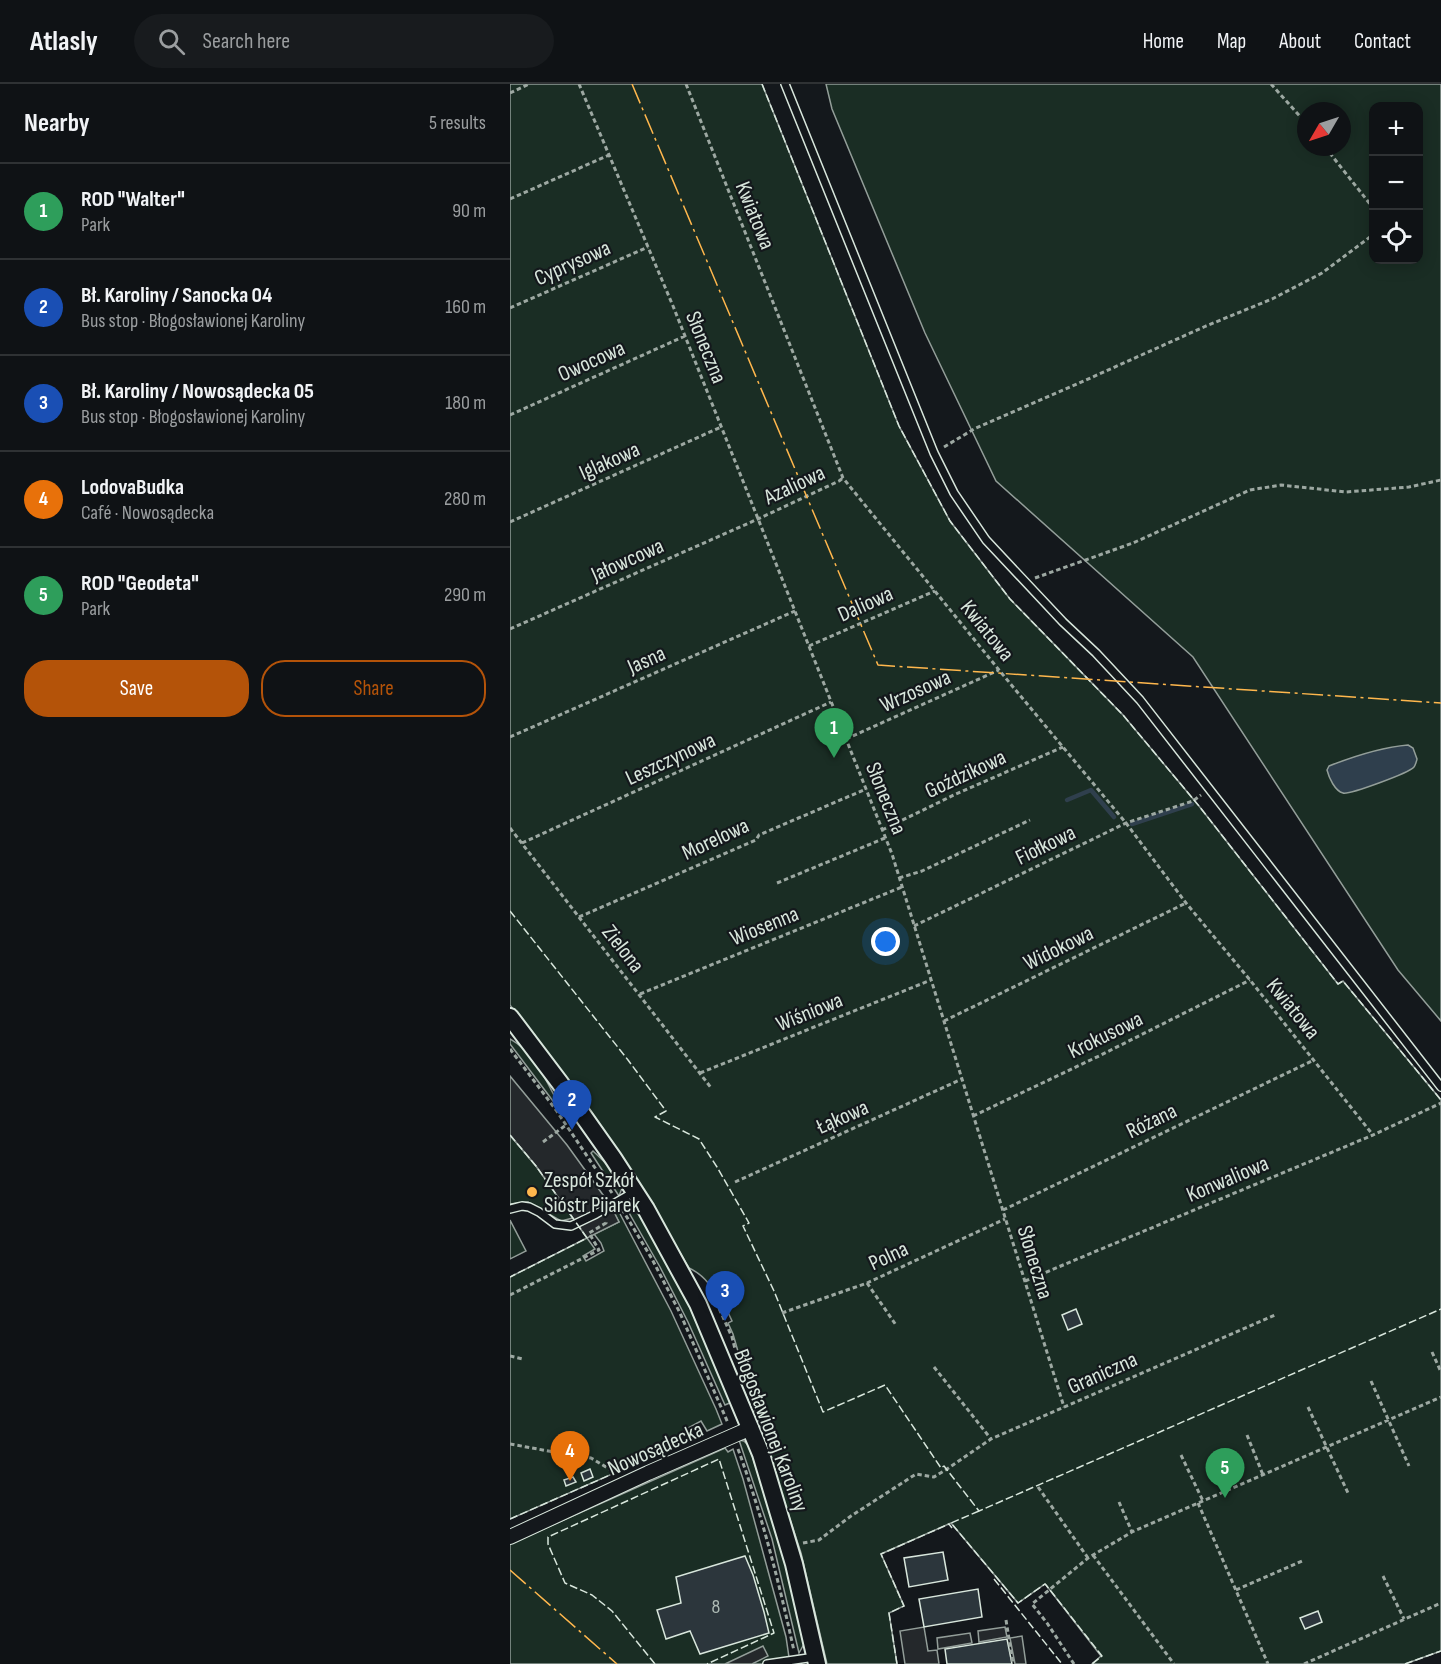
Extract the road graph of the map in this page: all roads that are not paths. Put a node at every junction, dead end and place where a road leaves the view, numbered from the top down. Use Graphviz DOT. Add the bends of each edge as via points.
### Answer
graph roads {
  1 [pos="785,84"];
  2 [pos="510,1017"];
  3 [pos="1441,1087"];
  4 [pos="635,1192"];
  5 [pos="510,1209"];
  6 [pos="752,1428"];
  7 [pos="510,1537"];
  8 [pos="816,1660"];
  9 [pos="767,1664"];
  1 -- 3 [label="lane" via="934,453 954,492 986,540 1140,700"];
  2 -- 4 [label="street, Błogosławionej Karoliny" via="588,1121"];
  4 -- 5 [label="lane" via="571,1226 555,1224 529,1207"];
  4 -- 6 [label="street, Błogosławionej Karoliny" via="698,1304"];
  6 -- 7 [label="street, Nowosądecka"];
  6 -- 8 [label="street, Błogosławionej Karoliny" via="790,1546"];
  8 -- 9 [label="lane"];
}
